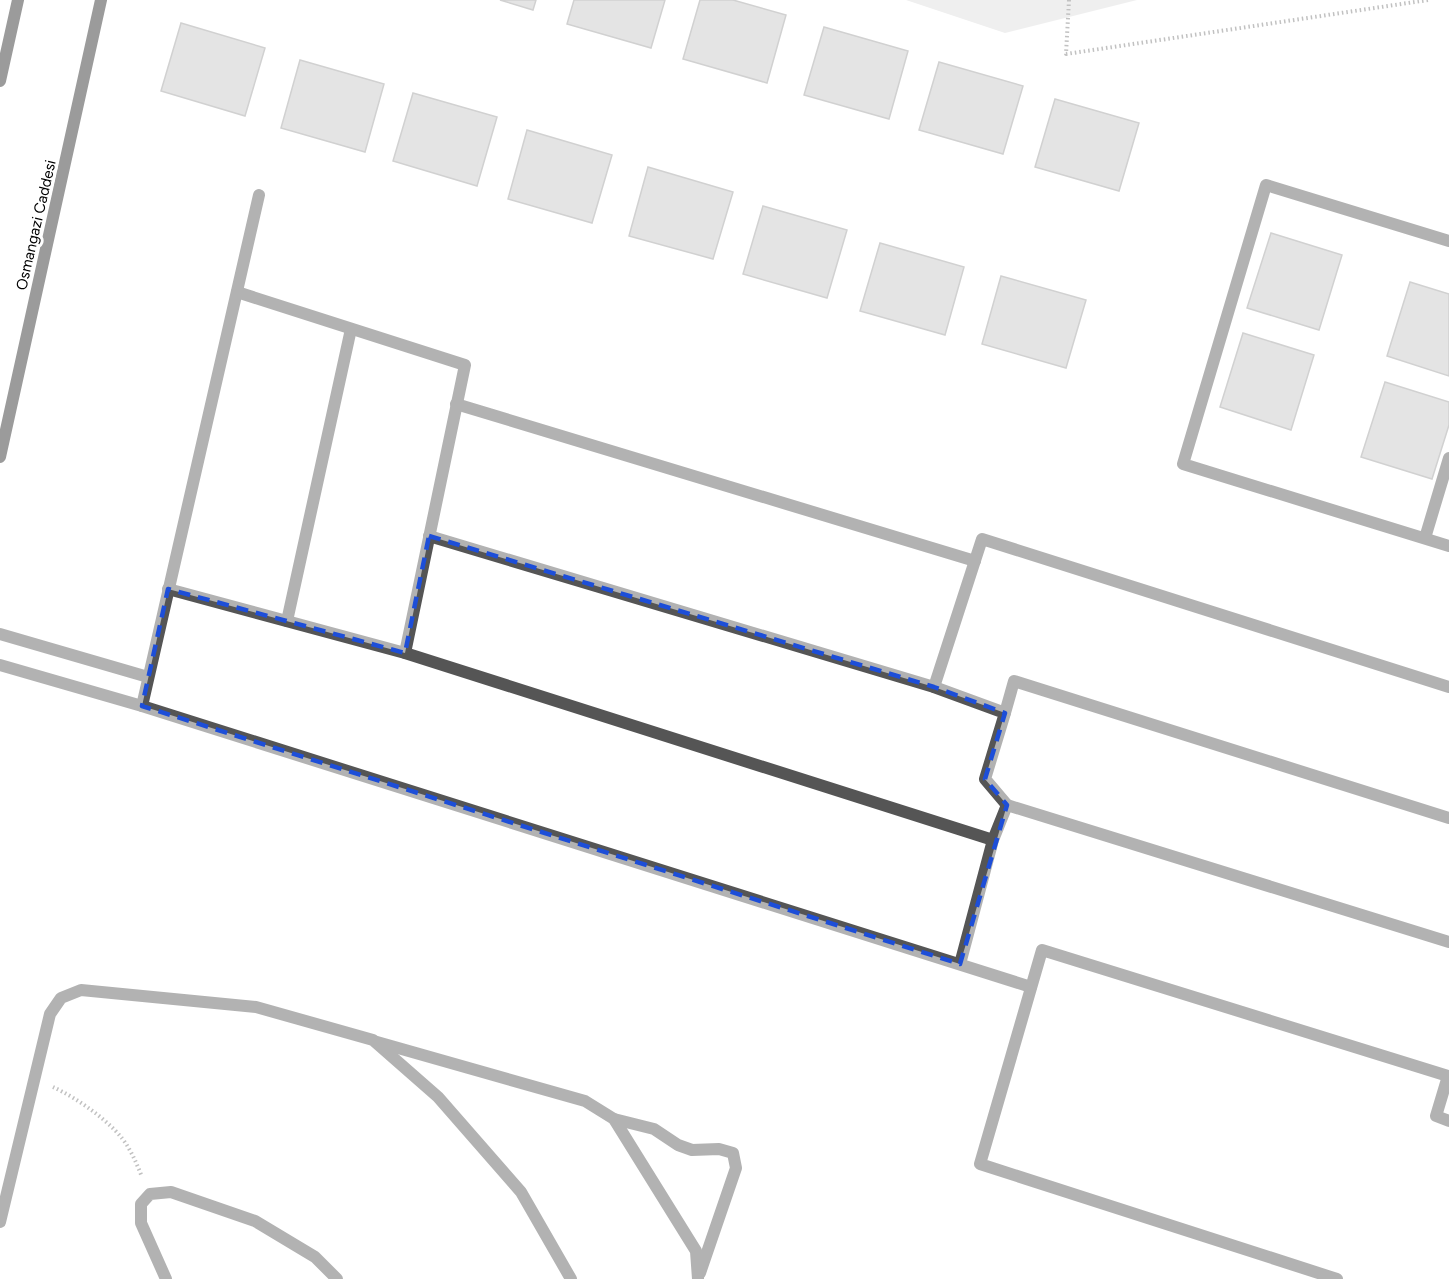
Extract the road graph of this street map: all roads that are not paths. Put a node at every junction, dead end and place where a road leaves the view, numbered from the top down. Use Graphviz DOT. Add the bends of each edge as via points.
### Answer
graph roads {
  1 [pos="18,0"];
  2 [pos="101,0"];
  3 [pos="0,81"];
  4 [pos="259,195"];
  5 [pos="1449,241"];
  6 [pos="237,292"];
  7 [pos="351,329"];
  8 [pos="456,404"];
  9 [pos="0,457"];
  10 [pos="1449,458"];
  11 [pos="429,536"];
  12 [pos="1425,538"];
  13 [pos="1449,546"];
  14 [pos="975,561"];
  15 [pos="168,589"];
  16 [pos="287,621"];
  17 [pos="0,634"];
  18 [pos="405,653"];
  19 [pos="0,665"];
  20 [pos="148,677"];
  21 [pos="934,687"];
  22 [pos="1449,687"];
  23 [pos="142,706"];
  24 [pos="1005,713"];
  25 [pos="1007,804"];
  26 [pos="1449,818"];
  27 [pos="993,840"];
  28 [pos="1449,942"];
  29 [pos="960,964"];
  30 [pos="1031,987"];
  31 [pos="373,1040"];
  32 [pos="614,1119"];
  33 [pos="1449,1120"];
  34 [pos="0,1222"];
  35 [pos="699,1278"];
  36 [pos="166,1279"];
  37 [pos="337,1279"];
  38 [pos="571,1279"];
  39 [pos="1337,1279"];
  1 -- 3 [label="street"];
  2 -- 9 [label="street, Osmangazi Caddesi"];
  4 -- 6 [label="street"];
  5 -- 12 [label="street" via="1266,185 1183,464"];
  6 -- 7 [label="street"];
  6 -- 15 [label="street"];
  7 -- 8 [label="street" via="465,365"];
  7 -- 16 [label="street"];
  8 -- 11 [label="street"];
  8 -- 14 [label="street"];
  10 -- 12 [label="street"];
  11 -- 18 [label="street"];
  11 -- 21 [label="street"];
  12 -- 13 [label="street"];
  14 -- 21 [label="street"];
  14 -- 22 [label="street" via="982,539"];
  15 -- 16 [label="street"];
  15 -- 20 [label="street"];
  16 -- 18 [label="street"];
  17 -- 20 [label="street"];
  18 -- 27 [label="street"];
  19 -- 23 [label="street"];
  20 -- 23 [label="street"];
  21 -- 24 [label="street"];
  23 -- 29 [label="street"];
  24 -- 25 [label="street" via="985,779"];
  24 -- 26 [label="street" via="1014,681"];
  25 -- 27 [label="street"];
  25 -- 28 [label="street"];
  27 -- 29 [label="street"];
  29 -- 30 [label="street"];
  30 -- 33 [label="street" via="1042,950 1448,1076 1436,1116"];
  30 -- 39 [label="street" via="980,1164"];
  31 -- 32 [label="street" via="585,1101"];
  31 -- 34 [label="street" via="256,1007 81,990 61,998 50,1014"];
  31 -- 38 [label="street" via="438,1097 520,1192"];
  32 -- 35 [label="street" via="696,1251"];
  32 -- 35 [label="street" via="654,1129 693,1150 733,1153 736,1168"];
  36 -- 37 [label="street" via="141,1223 141,1203 150,1194 171,1192 255,1221 315,1257"];
}
